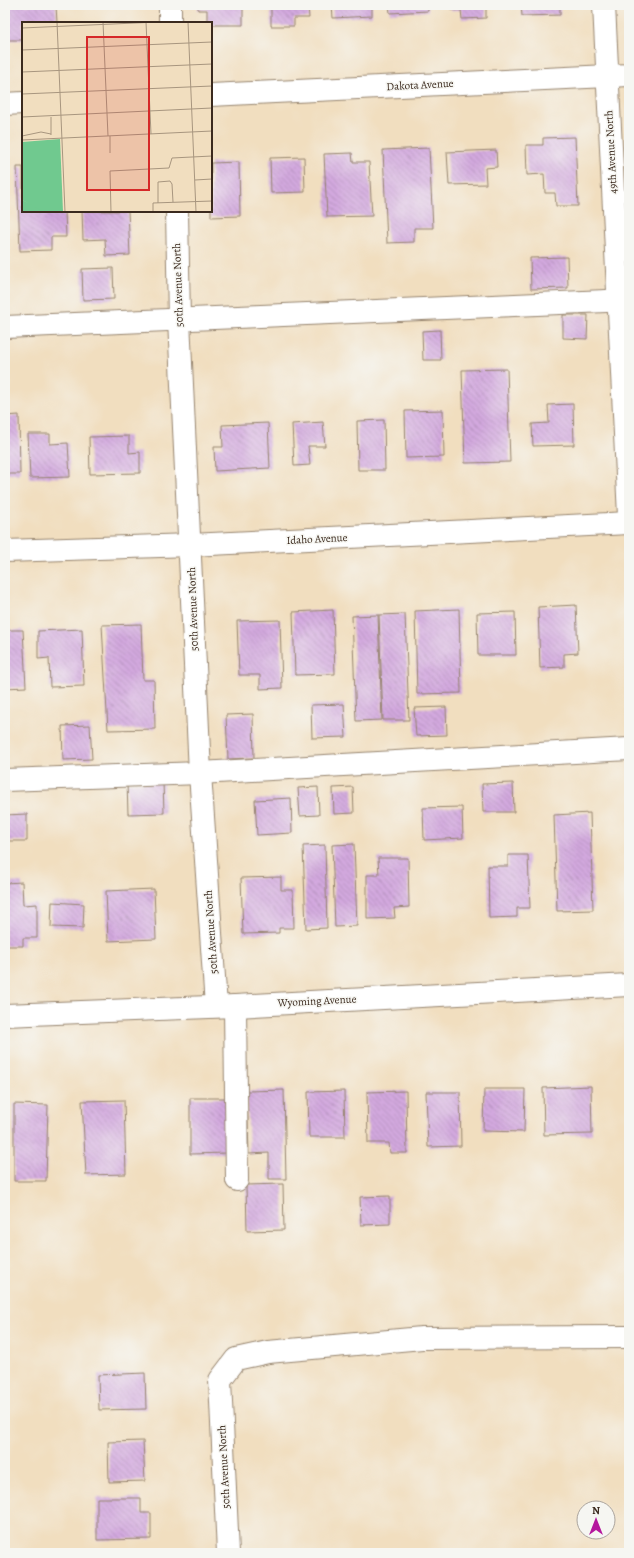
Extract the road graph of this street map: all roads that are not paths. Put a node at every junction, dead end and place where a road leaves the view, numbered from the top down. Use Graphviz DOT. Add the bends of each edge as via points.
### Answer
graph roads {
  1 [pos="170,5"];
  2 [pos="604,5"];
  3 [pos="170,22"];
  4 [pos="629,75"];
  5 [pos="608,76"];
  6 [pos="212,95"];
  7 [pos="22,103"];
  8 [pos="5,104"];
  9 [pos="176,212"];
  10 [pos="624,300"];
  11 [pos="179,320"];
  12 [pos="5,327"];
  13 [pos="629,516"];
  14 [pos="629,523"];
  15 [pos="191,545"];
  16 [pos="5,551"];
  17 [pos="629,749"];
  18 [pos="200,773"];
  19 [pos="5,780"];
  20 [pos="629,985"];
  21 [pos="226,1006"];
  22 [pos="5,1015"];
  23 [pos="237,1180"];
  24 [pos="629,1337"];
  25 [pos="228,1553"];
  1 -- 3 [label="street"];
  2 -- 5 [label="street, 49th Avenue North"];
  4 -- 5 [label="street, Dakota Avenue"];
  5 -- 6 [label="street, Dakota Avenue"];
  5 -- 10 [label="street, 49th Avenue North"];
  7 -- 8 [label="street"];
  9 -- 11 [label="street, 50th Avenue North"];
  10 -- 11 [label="street"];
  10 -- 13 [label="street, 49th Avenue North"];
  11 -- 12 [label="street"];
  11 -- 15 [label="street, 50th Avenue North"];
  14 -- 15 [label="street, Idaho Avenue"];
  15 -- 16 [label="street, Idaho Avenue"];
  15 -- 18 [label="street, 50th Avenue North"];
  17 -- 18 [label="street"];
  18 -- 19 [label="street"];
  18 -- 21 [label="street, 50th Avenue North"];
  20 -- 21 [label="street, Wyoming Avenue"];
  21 -- 22 [label="street, Wyoming Avenue"];
  21 -- 23 [label="street, 50th Avenue North"];
  24 -- 25 [label="street, 50th Avenue North" via="422,1338 268,1352 236,1360 220,1380"];
}
